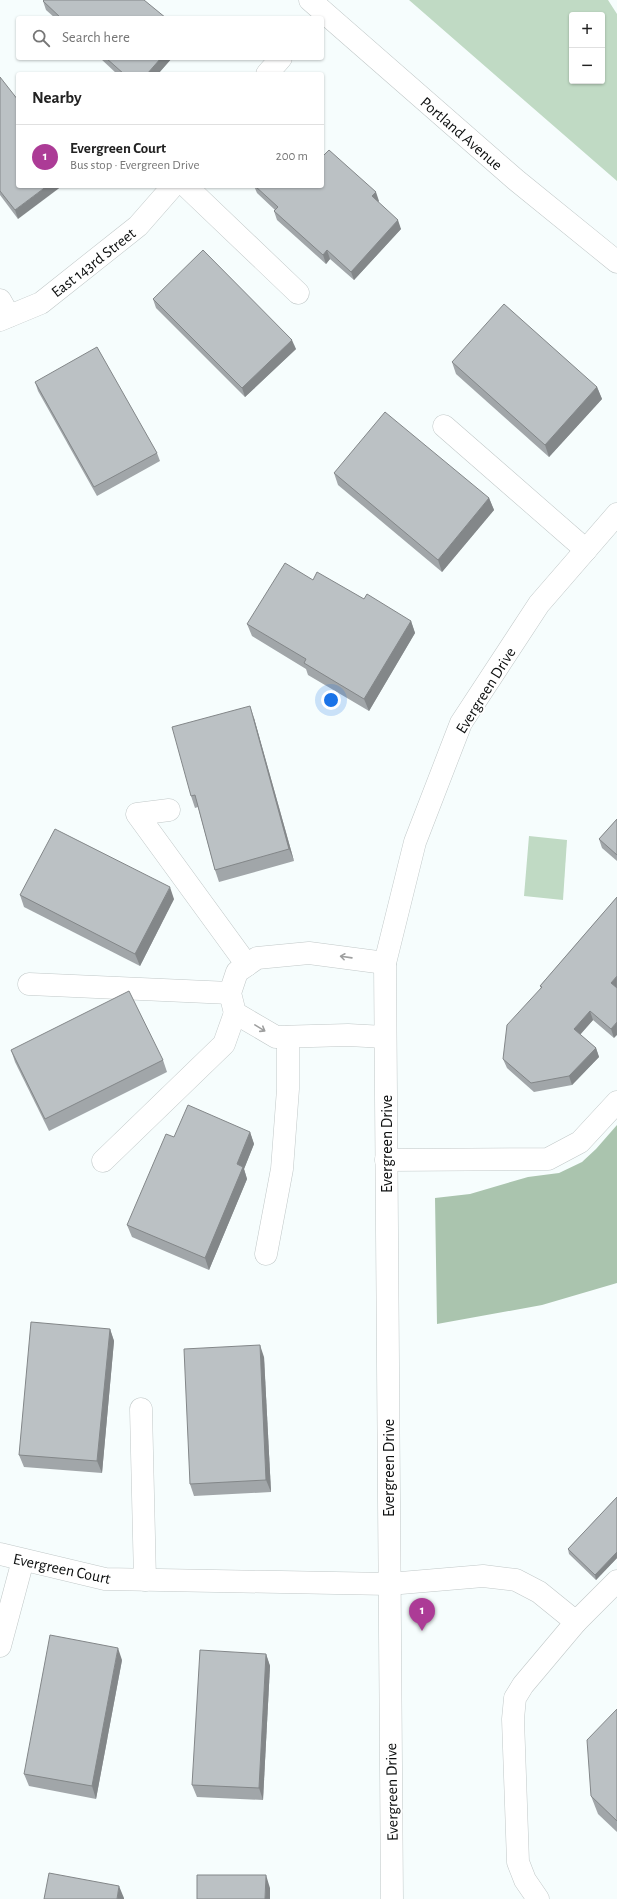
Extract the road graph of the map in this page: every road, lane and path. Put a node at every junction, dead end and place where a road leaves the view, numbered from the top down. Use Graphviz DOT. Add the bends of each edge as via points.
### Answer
graph roads {
  1 [pos="315,9"];
  2 [pos="323,16"];
  3 [pos="324,17"];
  4 [pos="279,60"];
  5 [pos="269,72"];
  6 [pos="171,188"];
  7 [pos="188,188"];
  8 [pos="617,262"];
  9 [pos="298,293"];
  10 [pos="3,312"];
  11 [pos="444,426"];
  12 [pos="617,514"];
  13 [pos="586,550"];
  14 [pos="169,810"];
  15 [pos="385,963"];
  16 [pos="247,965"];
  17 [pos="30,984"];
  18 [pos="233,1003"];
  19 [pos="288,1037"];
  20 [pos="385,1037"];
  21 [pos="617,1102"];
  22 [pos="386,1160"];
  23 [pos="103,1161"];
  24 [pos="266,1254"];
  25 [pos="141,1409"];
  26 [pos="0,1554"];
  27 [pos="23,1560"];
  28 [pos="145,1580"];
  29 [pos="617,1581"];
  30 [pos="389,1584"];
  31 [pos="576,1622"];
  32 [pos="0,1646"];
  33 [pos="392,1899"];
  34 [pos="538,1899"];
  1 -- 2 [label="street, Portland Avenue"];
  3 -- 8 [label="street, Portland Avenue"];
  4 -- 5 [label="street"];
  6 -- 10 [label="street, East 143rd Street" via="132,231 40,303"];
  7 -- 9 [label="street"];
  11 -- 13 [label="street"];
  12 -- 13 [label="street, Evergreen Drive"];
  13 -- 15 [label="street, Evergreen Drive" via="539,604 461,723 415,842"];
  14 -- 16 [label="street" via="137,814"];
  15 -- 16 [label="street, one-way" via="309,953 257,958"];
  15 -- 20 [label="street, Evergreen Drive"];
  16 -- 18 [label="street" via="238,972"];
  17 -- 18 [label="street"];
  18 -- 19 [label="street, one-way" via="276,1037"];
  18 -- 23 [label="street" via="224,1044"];
  19 -- 20 [label="street"];
  19 -- 24 [label="street" via="288,1089 282,1169"];
  20 -- 22 [label="street, Evergreen Drive"];
  21 -- 22 [label="street" via="580,1142 548,1159"];
  22 -- 30 [label="street, Evergreen Drive"];
  25 -- 28 [label="street"];
  26 -- 27 [label="street, Evergreen Court"];
  27 -- 28 [label="street, Evergreen Court" via="105,1579"];
  27 -- 32 [label="street"];
  28 -- 30 [label="street, Evergreen Court"];
  29 -- 31 [label="street"];
  30 -- 31 [label="street, Evergreen Court" via="483,1576 516,1580 540,1592"];
  30 -- 33 [label="street, Evergreen Drive"];
  31 -- 34 [label="street" via="523,1685 516,1698 513,1719 518,1862 525,1880"];
}
